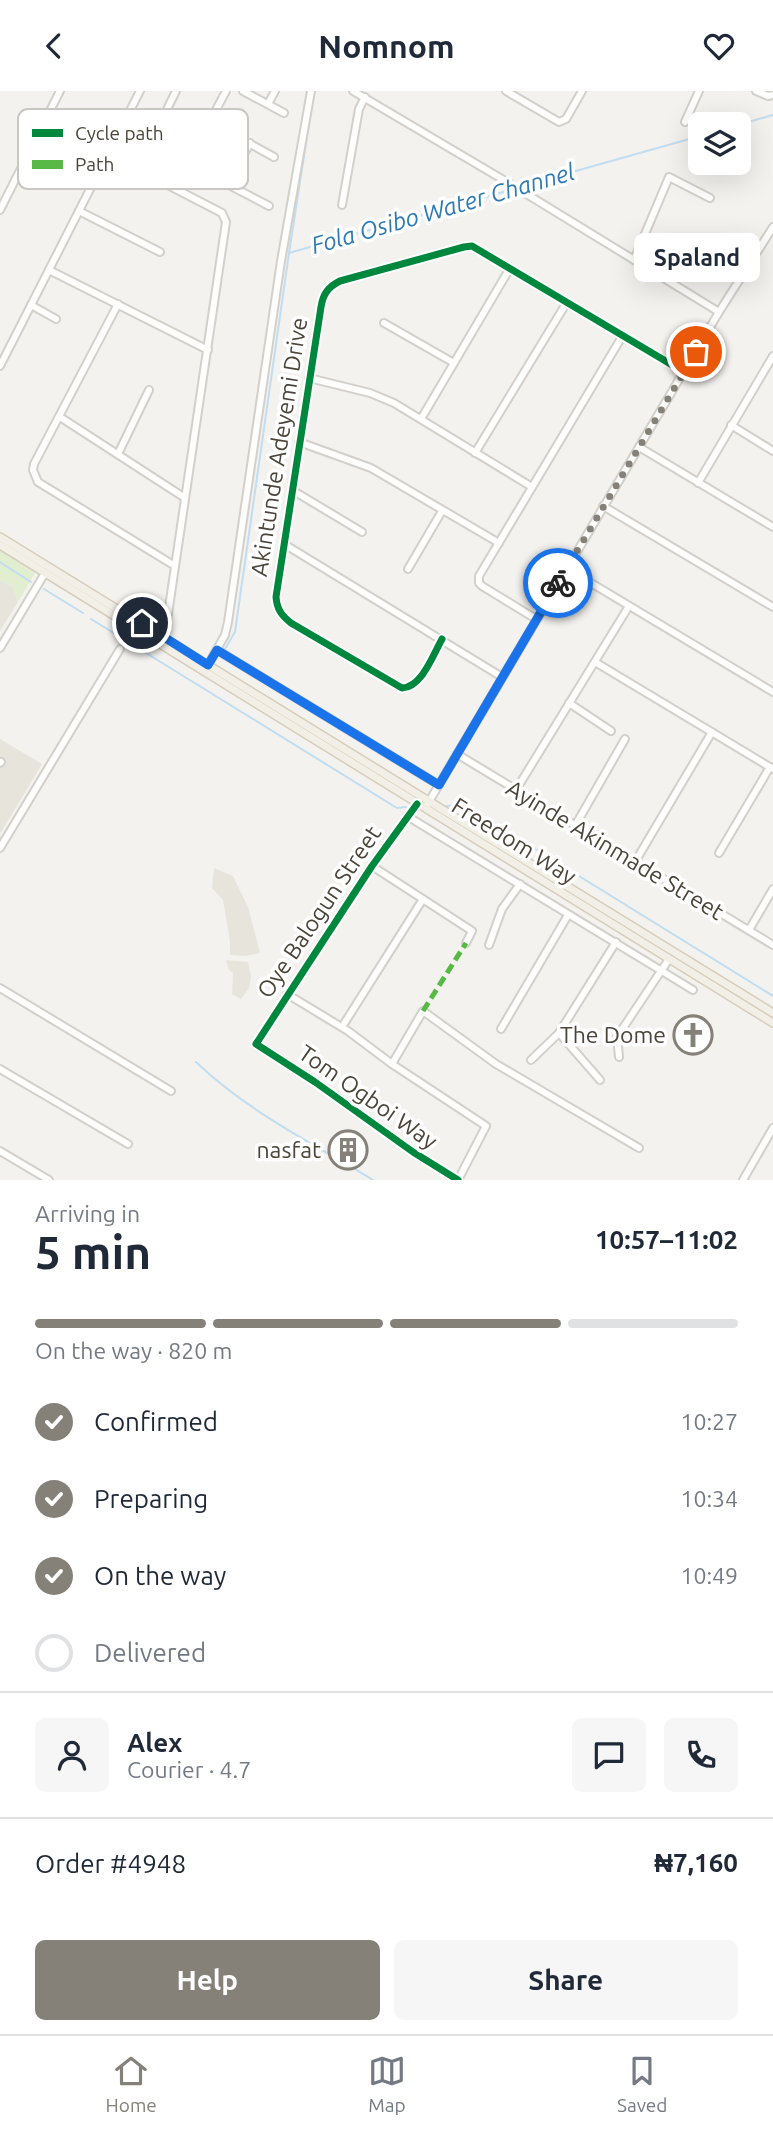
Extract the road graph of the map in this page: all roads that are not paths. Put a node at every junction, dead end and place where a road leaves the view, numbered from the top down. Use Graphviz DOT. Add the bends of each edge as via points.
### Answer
graph roads {
  1 [pos="60,91"];
  2 [pos="140,91"];
  3 [pos="176,91"];
  4 [pos="226,91"];
  5 [pos="243,91"];
  6 [pos="275,91"];
  7 [pos="311,91"];
  8 [pos="506,91"];
  9 [pos="582,91"];
  10 [pos="699,91"];
  11 [pos="756,91"];
  12 [pos="355,92"];
  13 [pos="773,95"];
  14 [pos="365,97"];
  15 [pos="268,104"];
  16 [pos="51,109"];
  17 [pos="131,109"];
  18 [pos="167,109"];
  19 [pos="217,109"];
  20 [pos="284,113"];
  21 [pos="685,122"];
  22 [pos="250,143"];
  23 [pos="248,147"];
  24 [pos="274,157"];
  25 [pos="18,174"];
  26 [pos="90,189"];
  27 [pos="177,189"];
  28 [pos="237,189"];
  29 [pos="710,198"];
  30 [pos="342,205"];
  31 [pos="269,206"];
  32 [pos="0,210"];
  33 [pos="79,211"];
  34 [pos="773,227"];
  35 [pos="160,252"];
  36 [pos="634,260"];
  37 [pos="510,268"];
  38 [pos="49,270"];
  39 [pos="567,302"];
  40 [pos="118,304"];
  41 [pos="31,305"];
  42 [pos="719,312"];
  43 [pos="57,319"];
  44 [pos="384,323"];
  45 [pos="623,335"];
  46 [pos="0,343"];
  47 [pos="9,348"];
  48 [pos="208,350"];
  49 [pos="773,356"];
  50 [pos="454,363"];
  51 [pos="0,366"];
  52 [pos="684,372"];
  53 [pos="309,378"];
  54 [pos="149,390"];
  55 [pos="60,417"];
  56 [pos="421,419"];
  57 [pos="730,425"];
  58 [pos="299,442"];
  59 [pos="639,447"];
  60 [pos="773,451"];
  61 [pos="475,453"];
  62 [pos="118,454"];
  63 [pos="698,483"];
  64 [pos="532,488"];
  65 [pos="292,490"];
  66 [pos="185,498"];
  67 [pos="603,506"];
  68 [pos="442,511"];
  69 [pos="773,527"];
  70 [pos="362,531"];
  71 [pos="0,537"];
  72 [pos="284,544"];
  73 [pos="499,544"];
  74 [pos="0,545"];
  75 [pos="175,566"];
  76 [pos="566,568"];
  77 [pos="408,569"];
  78 [pos="45,573"];
  79 [pos="629,606"];
  80 [pos="773,607"];
  81 [pos="536,619"];
  82 [pos="164,637"];
  83 [pos="442,639"];
  84 [pos="164,646"];
  85 [pos="0,648"];
  86 [pos="120,649"];
  87 [pos="217,650"];
  88 [pos="594,662"];
  89 [pos="208,665"];
  90 [pos="502,677"];
  91 [pos="773,692"];
  92 [pos="569,703"];
  93 [pos="611,731"];
  94 [pos="712,732"];
  95 [pos="625,739"];
  96 [pos="457,754"];
  97 [pos="772,768"];
  98 [pos="439,785"];
  99 [pos="516,790"];
  100 [pos="429,801"];
  101 [pos="420,806"];
  102 [pos="407,816"];
  103 [pos="575,826"];
  104 [pos="0,848"];
  105 [pos="719,853"];
  106 [pos="635,862"];
  107 [pos="372,866"];
  108 [pos="520,884"];
  109 [pos="773,889"];
  110 [pos="423,899"];
  111 [pos="568,915"];
  112 [pos="748,930"];
  113 [pos="616,942"];
  114 [pos="466,943"];
  115 [pos="489,945"];
  116 [pos="773,946"];
  117 [pos="669,959"];
  118 [pos="662,972"];
  119 [pos="0,988"];
  120 [pos="693,990"];
  121 [pos="287,994"];
  122 [pos="773,1013"];
  123 [pos="773,1023"];
  124 [pos="342,1027"];
  125 [pos="501,1029"];
  126 [pos="559,1033"];
  127 [pos="256,1044"];
  128 [pos="619,1057"];
  129 [pos="531,1060"];
  130 [pos="392,1064"];
  131 [pos="0,1069"];
  132 [pos="600,1080"];
  133 [pos="172,1091"];
  134 [pos="772,1132"];
  135 [pos="128,1144"];
  136 [pos="639,1147"];
  137 [pos="0,1151"];
  138 [pos="49,1180"];
  139 [pos="458,1180"];
  140 [pos="743,1180"];
  1 -- 16 [label="street"];
  2 -- 17 [label="street"];
  3 -- 18 [label="street"];
  4 -- 19 [label="street"];
  5 -- 15 [label="street"];
  6 -- 15 [label="street"];
  7 -- 87 [label="street" via="228,622"];
  8 -- 9 [label="street" via="559,122"];
  10 -- 21 [label="street"];
  11 -- 13 [label="street"];
  12 -- 14 [label="street"];
  14 -- 30 [label="street"];
  14 -- 36 [label="street"];
  15 -- 20 [label="street"];
  22 -- 23 [label="street"];
  22 -- 24 [label="street"];
  25 -- 32 [label="street"];
  26 -- 33 [label="street"];
  27 -- 48 [label="street" via="225,217"];
  28 -- 31 [label="street"];
  29 -- 36 [label="street" via="667,178"];
  33 -- 35 [label="street"];
  33 -- 38 [label="street"];
  34 -- 42 [label="street"];
  36 -- 42 [label="street"];
  37 -- 39 [label="street"];
  37 -- 50 [label="street"];
  37 -- 53 [label="street, Akintunde Adeyemi Drive" via="479,249 464,247 340,281 328,288 322,299"];
  38 -- 40 [label="street"];
  38 -- 41 [label="street"];
  39 -- 45 [label="street"];
  39 -- 61 [label="street"];
  40 -- 48 [label="street"];
  40 -- 55 [label="street"];
  41 -- 43 [label="street"];
  41 -- 47 [label="street"];
  42 -- 52 [label="street"];
  44 -- 50 [label="street"];
  45 -- 52 [label="street"];
  45 -- 64 [label="street"];
  46 -- 47 [label="street"];
  47 -- 51 [label="street"];
  48 -- 66 [label="street"];
  49 -- 57 [label="street"];
  50 -- 56 [label="street"];
  52 -- 59 [label="street"];
  53 -- 56 [label="street" via="382,397"];
  53 -- 58 [label="street, Akintunde Adeyemi Drive"];
  54 -- 62 [label="street"];
  55 -- 62 [label="street"];
  55 -- 75 [label="street" via="34,464 38,482"];
  56 -- 61 [label="street"];
  57 -- 60 [label="street"];
  57 -- 63 [label="street"];
  58 -- 65 [label="street, Akintunde Adeyemi Drive"];
  58 -- 68 [label="street" via="370,468"];
  59 -- 63 [label="street"];
  59 -- 67 [label="street"];
  61 -- 64 [label="street"];
  62 -- 66 [label="street"];
  63 -- 69 [label="street"];
  64 -- 73 [label="street"];
  65 -- 70 [label="street"];
  65 -- 72 [label="street, Akintunde Adeyemi Drive"];
  66 -- 75 [label="street"];
  67 -- 76 [label="street"];
  67 -- 80 [label="street"];
  68 -- 73 [label="street"];
  68 -- 77 [label="street"];
  71 -- 82 [label="main road, Freedom Way"];
  72 -- 83 [label="street"];
  72 -- 83 [label="street, Akintunde Adeyemi Drive" via="276,597 279,612 291,623 402,688 416,682"];
  73 -- 81 [label="street" via="479,583"];
  74 -- 78 [label="main road, Freedom Way"];
  75 -- 82 [label="street"];
  76 -- 79 [label="street"];
  76 -- 81 [label="street"];
  78 -- 84 [label="main road, Freedom Way"];
  78 -- 85 [label="street"];
  79 -- 88 [label="street"];
  79 -- 91 [label="street"];
  81 -- 90 [label="street"];
  82 -- 84 [label="street"];
  82 -- 89 [label="main road, Freedom Way"];
  83 -- 90 [label="street"];
  84 -- 101 [label="main road, Freedom Way"];
  86 -- 104 [label="street"];
  87 -- 89 [label="street"];
  87 -- 98 [label="street"];
  88 -- 92 [label="street"];
  88 -- 94 [label="street"];
  89 -- 100 [label="main road, Freedom Way"];
  90 -- 96 [label="street"];
  92 -- 93 [label="street"];
  92 -- 99 [label="street"];
  94 -- 97 [label="street"];
  94 -- 106 [label="street"];
  95 -- 103 [label="street"];
  96 -- 98 [label="street"];
  96 -- 99 [label="street, Ayinde Akinmade Street"];
  97 -- 105 [label="street"];
  98 -- 100 [label="street"];
  99 -- 103 [label="street, Ayinde Akinmade Street"];
  100 -- 101 [label="street, Freedom Way"];
  100 -- 122 [label="main road, Freedom Way"];
  101 -- 102 [label="street, Oye Balogun Street"];
  101 -- 117 [label="main road, Freedom Way"];
  102 -- 107 [label="street, Oye Balogun Street"];
  102 -- 108 [label="street"];
  103 -- 106 [label="street, Ayinde Akinmade Street"];
  106 -- 112 [label="street, Ayinde Akinmade Street"];
  107 -- 110 [label="street"];
  107 -- 121 [label="street, Oye Balogun Street"];
  108 -- 111 [label="street"];
  108 -- 115 [label="street" via="502,909"];
  109 -- 112 [label="street"];
  110 -- 114 [label="street" via="472,931"];
  110 -- 124 [label="street"];
  111 -- 113 [label="street"];
  111 -- 125 [label="street"];
  112 -- 116 [label="street, Ayinde Akinmade Street"];
  113 -- 118 [label="street"];
  113 -- 126 [label="street"];
  117 -- 118 [label="street"];
  117 -- 123 [label="main road, Freedom Way"];
  118 -- 120 [label="street"];
  118 -- 128 [label="street" via="617,1037"];
  119 -- 133 [label="street"];
  121 -- 124 [label="street"];
  121 -- 127 [label="street, Oye Balogun Street"];
  124 -- 130 [label="street"];
  126 -- 129 [label="street"];
  126 -- 132 [label="street"];
  127 -- 139 [label="street, Tom Ogboi Way"];
  130 -- 136 [label="street" via="423,1011 496,1064"];
  130 -- 139 [label="street" via="486,1126"];
  131 -- 135 [label="street"];
  134 -- 140 [label="street"];
  137 -- 138 [label="street"];
}
